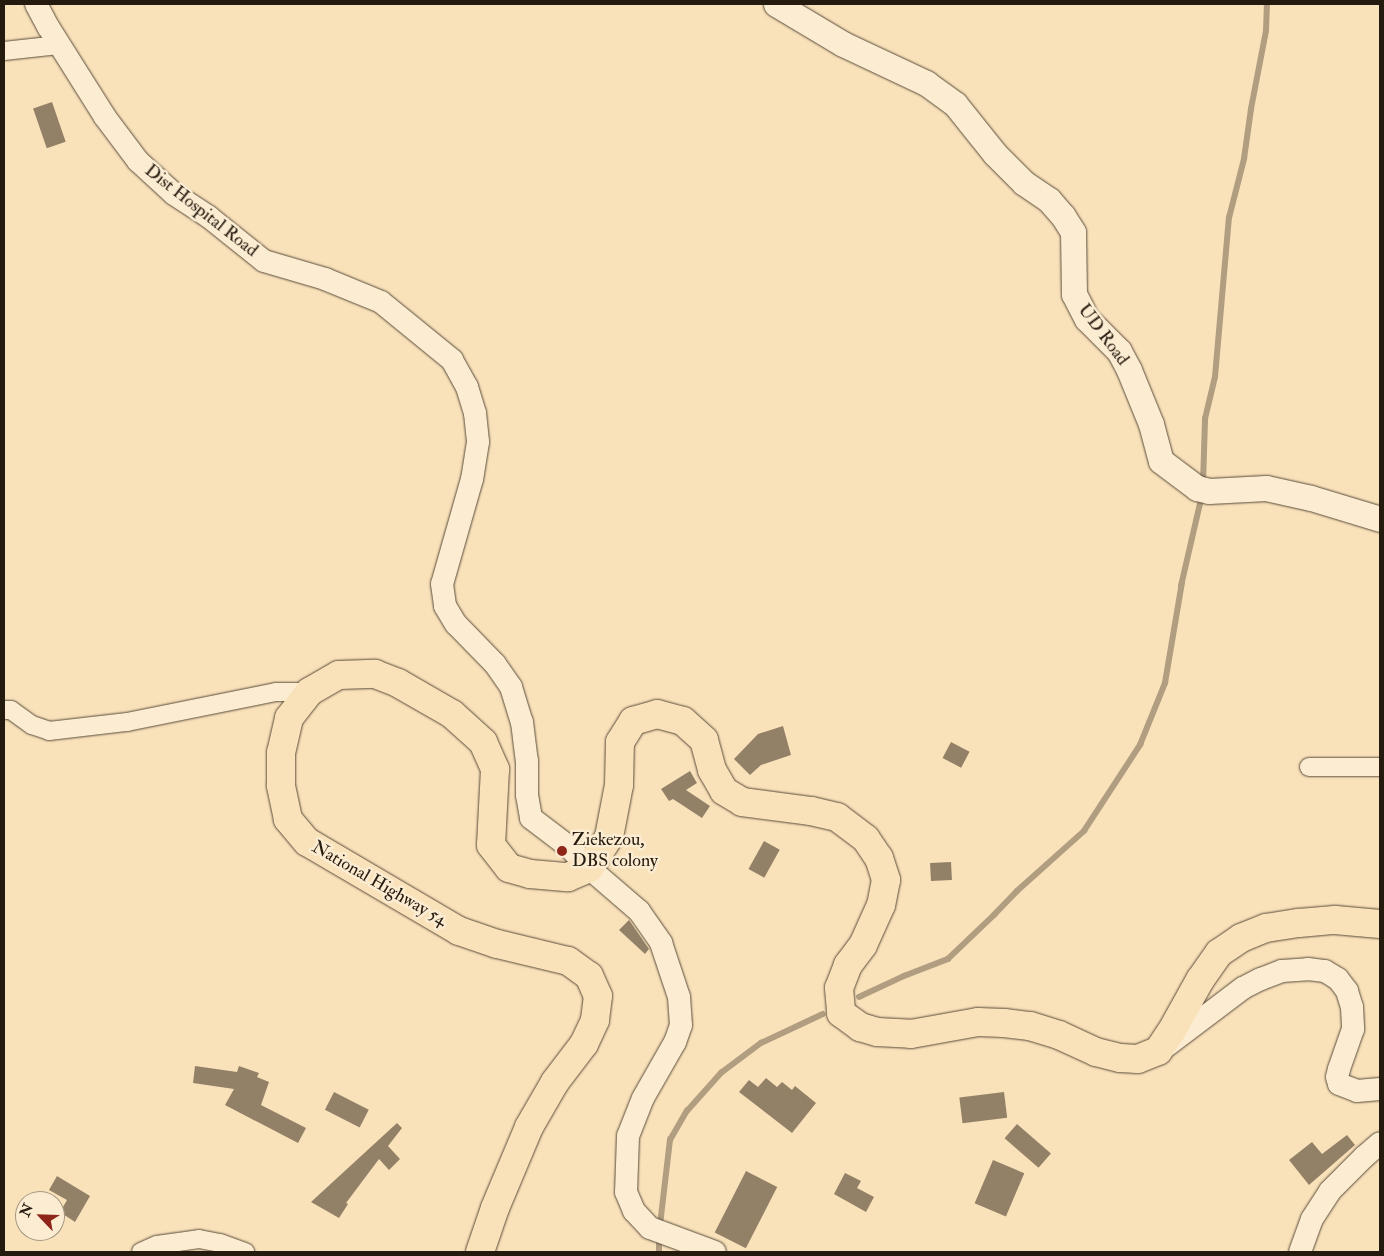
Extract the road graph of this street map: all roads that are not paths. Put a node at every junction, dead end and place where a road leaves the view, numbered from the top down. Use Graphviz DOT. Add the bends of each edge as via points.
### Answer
graph roads {
  1 [pos="36,4"];
  2 [pos="776,4"];
  3 [pos="59,45"];
  4 [pos="4,51"];
  5 [pos="1380,518"];
  6 [pos="309,692"];
  7 [pos="4,710"];
  8 [pos="1308,767"];
  9 [pos="1380,767"];
  10 [pos="589,868"];
  11 [pos="1380,924"];
  12 [pos="1158,1051"];
  13 [pos="1380,1089"];
  14 [pos="1380,1143"];
  15 [pos="141,1252"];
  16 [pos="245,1252"];
  17 [pos="480,1252"];
  18 [pos="715,1252"];
  19 [pos="1300,1252"];
  1 -- 3 [label="street, Dist Hospital Road"];
  2 -- 5 [label="main road, UD Road" via="843,44 926,83 955,104 995,154 1024,183 1049,200 1073,232 1074,294 1087,318 1119,351 1129,370 1151,424 1161,461 1197,488 1209,491 1266,488"];
  3 -- 4 [label="street"];
  3 -- 10 [label="street, Dist Hospital Road" via="105,117 138,161 174,194 264,261 325,279 381,302 452,360 467,387 475,413 478,442 472,479 442,584 445,606 456,624 495,664 511,688 522,722 531,818 569,847"];
  6 -- 7 [label="street" via="276,692 127,722 49,731 32,726 11,710"];
  6 -- 10 [label="highway, National Highway 54" via="339,675 375,674 398,683 452,714 483,742 495,769 491,844 509,868 530,874 568,877"];
  6 -- 17 [label="highway, National Highway 54" via="289,718 281,754 281,786 288,820 307,842 459,930 497,944 568,962 589,976 598,996 595,1020 584,1044 529,1127"];
  8 -- 9 [label="street"];
  10 -- 12 [label="highway" via="609,837 619,785 620,742 633,722 657,714 683,721 704,740 712,770 724,791 742,802 837,817 866,839 879,858 886,880 881,905 838,988 841,1013 860,1027 877,1032 911,1034 978,1022 1004,1023 1030,1026 1120,1058 1138,1059"];
  10 -- 18 [label="street, Dist Hospital Road" via="639,911 661,943 682,1012 674,1042 643,1098 628,1136 626,1192 634,1211 650,1228"];
  11 -- 12 [label="highway" via="1335,920 1299,923 1266,928 1241,938 1219,953"];
  12 -- 13 [label="street" via="1243,988 1261,979 1282,971 1325,971 1338,979 1347,991 1352,1007 1354,1029 1339,1069 1339,1084 1357,1091"];
  14 -- 19 [label="street" via="1330,1191 1312,1219"];
  15 -- 16 [label="street" via="157,1245 199,1239"];
}
